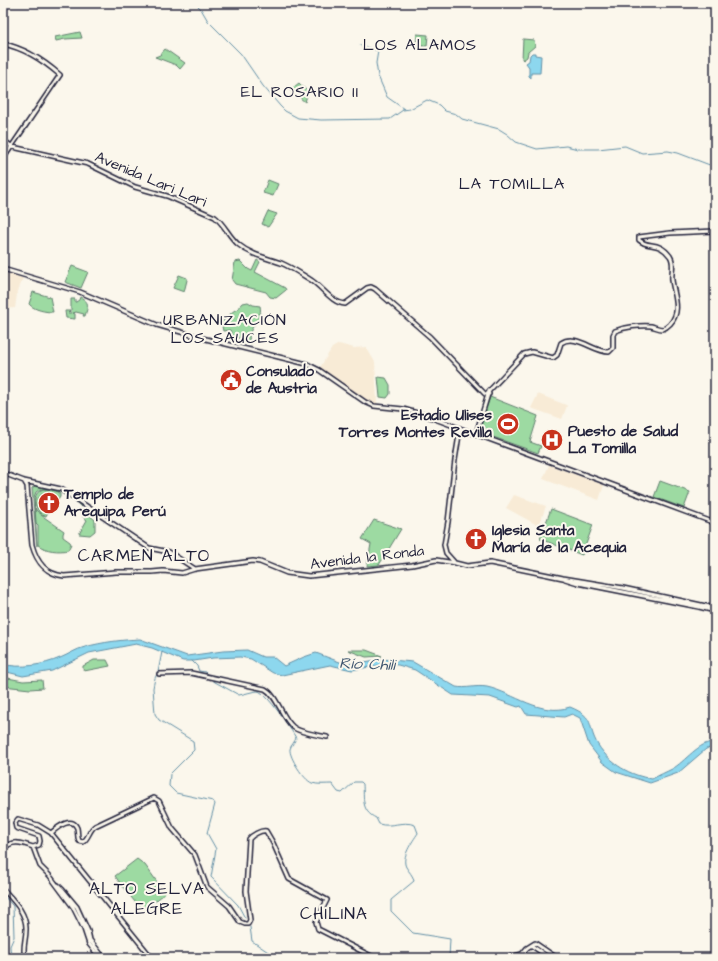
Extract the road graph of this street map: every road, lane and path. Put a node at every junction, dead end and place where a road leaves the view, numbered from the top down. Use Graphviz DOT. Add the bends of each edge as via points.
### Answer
graph roads {
  1 [pos="3,44"];
  2 [pos="3,140"];
  3 [pos="11,146"];
  4 [pos="3,159"];
  5 [pos="715,231"];
  6 [pos="3,269"];
  7 [pos="489,394"];
  8 [pos="460,428"];
  9 [pos="476,434"];
  10 [pos="3,473"];
  11 [pos="24,481"];
  12 [pos="33,482"];
  13 [pos="27,486"];
  14 [pos="715,523"];
  15 [pos="450,557"];
  16 [pos="447,562"];
  17 [pos="454,563"];
  18 [pos="188,565"];
  19 [pos="195,569"];
  20 [pos="188,571"];
  21 [pos="563,578"];
  22 [pos="715,608"];
  23 [pos="715,611"];
  24 [pos="159,674"];
  25 [pos="327,737"];
  26 [pos="51,833"];
  27 [pos="33,847"];
  28 [pos="3,850"];
  29 [pos="58,886"];
  30 [pos="3,889"];
  31 [pos="532,946"];
  32 [pos="25,958"];
  33 [pos="100,958"];
  34 [pos="104,958"];
  35 [pos="152,958"];
  36 [pos="375,958"];
  37 [pos="507,958"];
  38 [pos="550,958"];
  39 [pos="557,958"];
  1 -- 3 [label="street" via="29,53 60,75"];
  2 -- 3 [label="street, Avenida Lari Lari"];
  3 -- 4 [label="street"];
  3 -- 7 [label="street, Avenida Lari Lari" via="88,164 135,187 167,196 215,217 239,246 283,264 312,281 340,304 345,304 367,288 375,289 430,337 485,394"];
  5 -- 7 [label="street" via="639,237 642,243 659,246 672,261 677,312 674,320 666,328 649,326 617,330 613,333 613,348 609,352 571,340 560,343 557,355 553,358 529,352 520,357"];
  6 -- 8 [label="street" via="80,292 157,325 307,364 374,406 410,410"];
  7 -- 9 [label="street"];
  8 -- 9 [label="street"];
  8 -- 15 [label="street" via="444,545"];
  9 -- 14 [label="street"];
  10 -- 11 [label="street"];
  11 -- 12 [label="street"];
  11 -- 13 [label="street, Avenida la Ronda"];
  12 -- 13 [label="street"];
  12 -- 18 [label="street" via="61,489 149,548 169,552"];
  13 -- 20 [label="street, Avenida la Ronda" via="32,546 40,563 51,573 64,576"];
  15 -- 16 [label="street"];
  15 -- 17 [label="street"];
  16 -- 17 [label="street, Avenida la Ronda"];
  16 -- 19 [label="street, Avenida la Ronda" via="436,560 314,576 287,573 253,561"];
  17 -- 21 [label="street, Avenida la Ronda" via="467,566 490,564"];
  18 -- 19 [label="street"];
  18 -- 20 [label="street"];
  19 -- 20 [label="street, Avenida la Ronda"];
  21 -- 22 [label="street"];
  21 -- 23 [label="street"];
  24 -- 25 [label="street" via="191,673 265,689 293,727"];
  26 -- 27 [label="street" via="20,819 17,820 16,828 40,838 39,845"];
  26 -- 35 [label="street"];
  26 -- 36 [label="street" via="64,824 72,823 76,825 79,841 83,842 95,826 155,799 159,801 172,828 194,855 207,887 229,906 242,923 248,924 248,839 263,830 268,832 289,878 327,900 316,922 318,929"];
  27 -- 28 [label="street" via="16,842"];
  27 -- 29 [label="street" via="40,866"];
  29 -- 33 [label="street" via="73,907 90,944"];
  29 -- 34 [label="street" via="76,905 92,942"];
  30 -- 32 [label="street" via="22,914 26,928 23,949"];
  31 -- 37 [label="street" via="522,954"];
  31 -- 38 [label="street"];
  31 -- 39 [label="street" via="535,943"];
}
